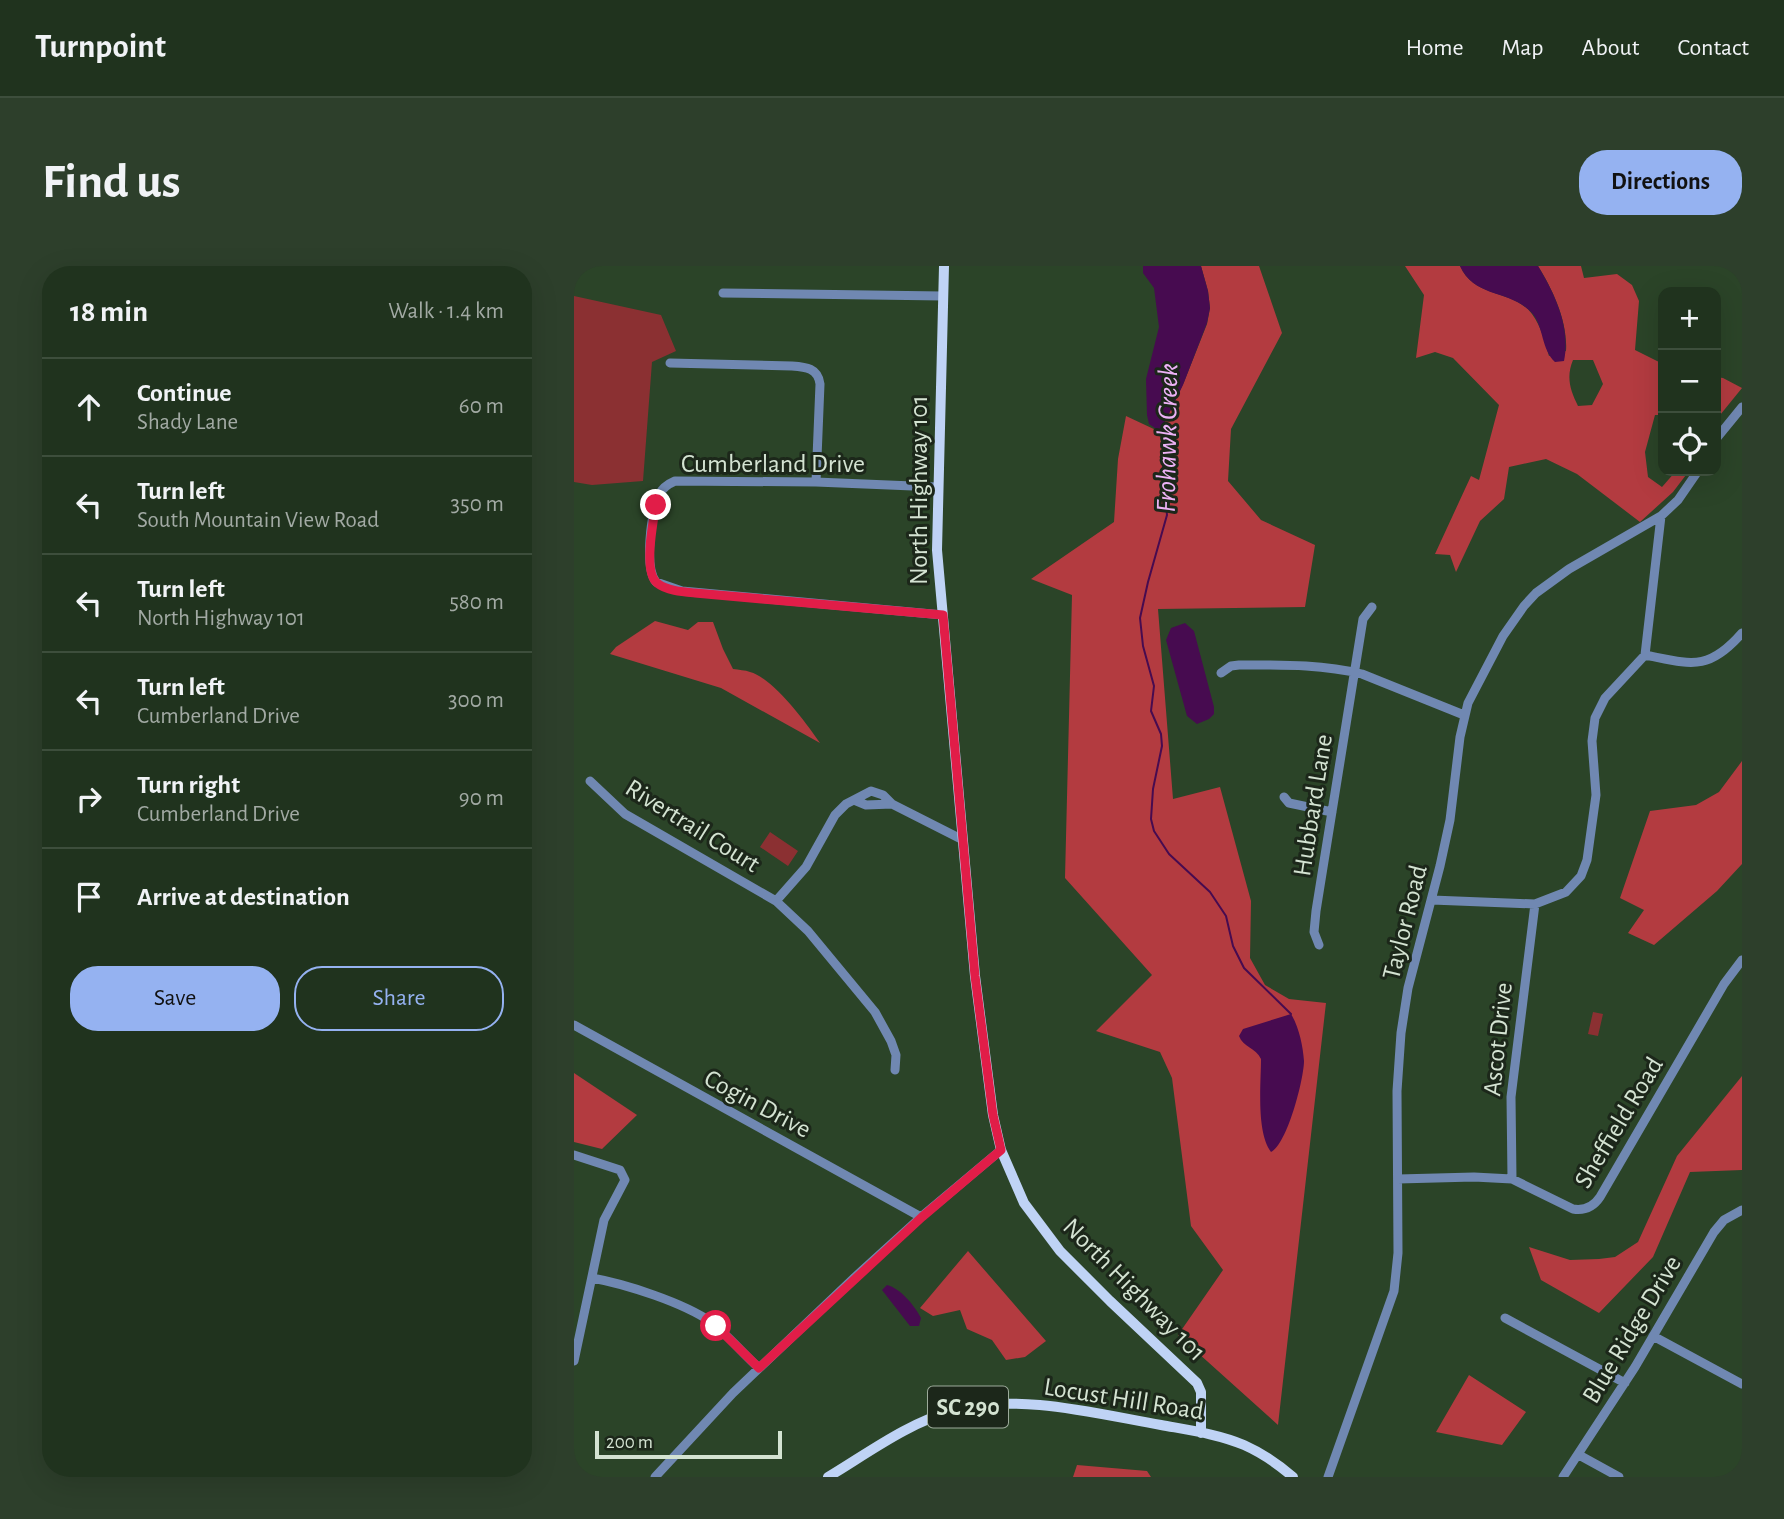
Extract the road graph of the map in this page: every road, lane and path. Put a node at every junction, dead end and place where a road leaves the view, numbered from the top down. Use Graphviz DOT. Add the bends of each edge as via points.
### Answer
graph roads {
  1 [pos="944,266"];
  2 [pos="723,293"];
  3 [pos="943,296"];
  4 [pos="670,363"];
  5 [pos="1742,407"];
  6 [pos="1721,433"];
  7 [pos="1695,476"];
  8 [pos="816,482"];
  9 [pos="937,487"];
  10 [pos="1661,516"];
  11 [pos="1372,607"];
  12 [pos="943,615"];
  13 [pos="1742,633"];
  14 [pos="1645,655"];
  15 [pos="1354,672"];
  16 [pos="1221,673"];
  17 [pos="1464,715"];
  18 [pos="590,780"];
  19 [pos="1284,797"];
  20 [pos="854,800"];
  21 [pos="892,804"];
  22 [pos="1332,812"];
  23 [pos="964,840"];
  24 [pos="1432,900"];
  25 [pos="776,901"];
  26 [pos="1535,904"];
  27 [pos="1319,945"];
  28 [pos="1742,960"];
  29 [pos="574,1026"];
  30 [pos="895,1070"];
  31 [pos="1001,1150"];
  32 [pos="574,1155"];
  33 [pos="1398,1179"];
  34 [pos="1512,1180"];
  35 [pos="1742,1210"];
  36 [pos="922,1217"];
  37 [pos="592,1278"];
  38 [pos="1505,1318"];
  39 [pos="1653,1336"];
  40 [pos="574,1361"];
  41 [pos="759,1368"];
  42 [pos="1625,1383"];
  43 [pos="1742,1384"];
  44 [pos="1201,1433"];
  45 [pos="1579,1455"];
  46 [pos="654,1477"];
  47 [pos="828,1477"];
  48 [pos="1293,1477"];
  49 [pos="1328,1477"];
  50 [pos="1563,1477"];
  51 [pos="1619,1477"];
  1 -- 3 [label="main road, North Highway 101"];
  2 -- 3 [label="street"];
  3 -- 9 [label="main road, North Highway 101"];
  4 -- 8 [label="street" via="792,366 815,372 820,384"];
  5 -- 6 [label="street"];
  7 -- 10 [label="street, Taylor Road"];
  8 -- 9 [label="street, Cumberland Drive"];
  8 -- 12 [label="street, Cumberland Drive" via="669,483 660,493 654,514 653,580 670,589 695,593"];
  9 -- 12 [label="main road, North Highway 101"];
  10 -- 14 [label="street"];
  10 -- 17 [label="street, Taylor Road" via="1536,593 1498,645"];
  11 -- 15 [label="street, Hubbard Lane" via="1363,618"];
  12 -- 23 [label="main road, North Highway 101"];
  13 -- 14 [label="street" via="1717,656 1701,663"];
  14 -- 26 [label="street" via="1605,698 1595,718 1596,795 1584,869 1566,892"];
  15 -- 16 [label="street" via="1315,666 1239,665"];
  15 -- 17 [label="street"];
  15 -- 22 [label="street, Hubbard Lane"];
  17 -- 24 [label="street, Taylor Road" via="1450,820"];
  18 -- 25 [label="street, Rivertrail Court" via="625,814"];
  19 -- 22 [label="street" via="1289,803"];
  20 -- 21 [label="street" via="866,805"];
  20 -- 21 [label="street" via="871,791"];
  20 -- 25 [label="street" via="835,815 806,867"];
  21 -- 23 [label="street"];
  22 -- 27 [label="street, Hubbard Lane" via="1314,932"];
  23 -- 31 [label="main road, North Highway 101" via="975,976"];
  24 -- 26 [label="street"];
  24 -- 33 [label="street, Taylor Road" via="1401,1033"];
  25 -- 30 [label="street, Rivertrail Court" via="808,931 875,1013 896,1055"];
  26 -- 34 [label="street, Ascot Drive" via="1511,1097"];
  28 -- 34 [label="street, Sheffield Road" via="1597,1202 1573,1209"];
  29 -- 36 [label="street, Cogin Drive"];
  31 -- 36 [label="street"];
  31 -- 44 [label="main road, North Highway 101" via="1024,1203 1060,1251 1197,1383"];
  32 -- 37 [label="street" via="617,1169 625,1177 604,1220"];
  33 -- 34 [label="street, Sheffield Road"];
  33 -- 49 [label="street, Taylor Road" via="1394,1291"];
  35 -- 39 [label="street, Blue Ridge Drive" via="1718,1226"];
  36 -- 41 [label="street"];
  37 -- 40 [label="street"];
  37 -- 41 [label="street" via="700,1315"];
  38 -- 42 [label="street"];
  39 -- 42 [label="street, Blue Ridge Drive"];
  39 -- 43 [label="street"];
  41 -- 46 [label="street"];
  42 -- 45 [label="street, Blue Ridge Drive"];
  44 -- 47 [label="main road, Locust Hill Road / SC 290" via="1054,1408 987,1404 926,1420"];
  44 -- 48 [label="main road, Locust Hill Road" via="1243,1444"];
  45 -- 50 [label="street, Blue Ridge Drive"];
  45 -- 51 [label="street"];
}
